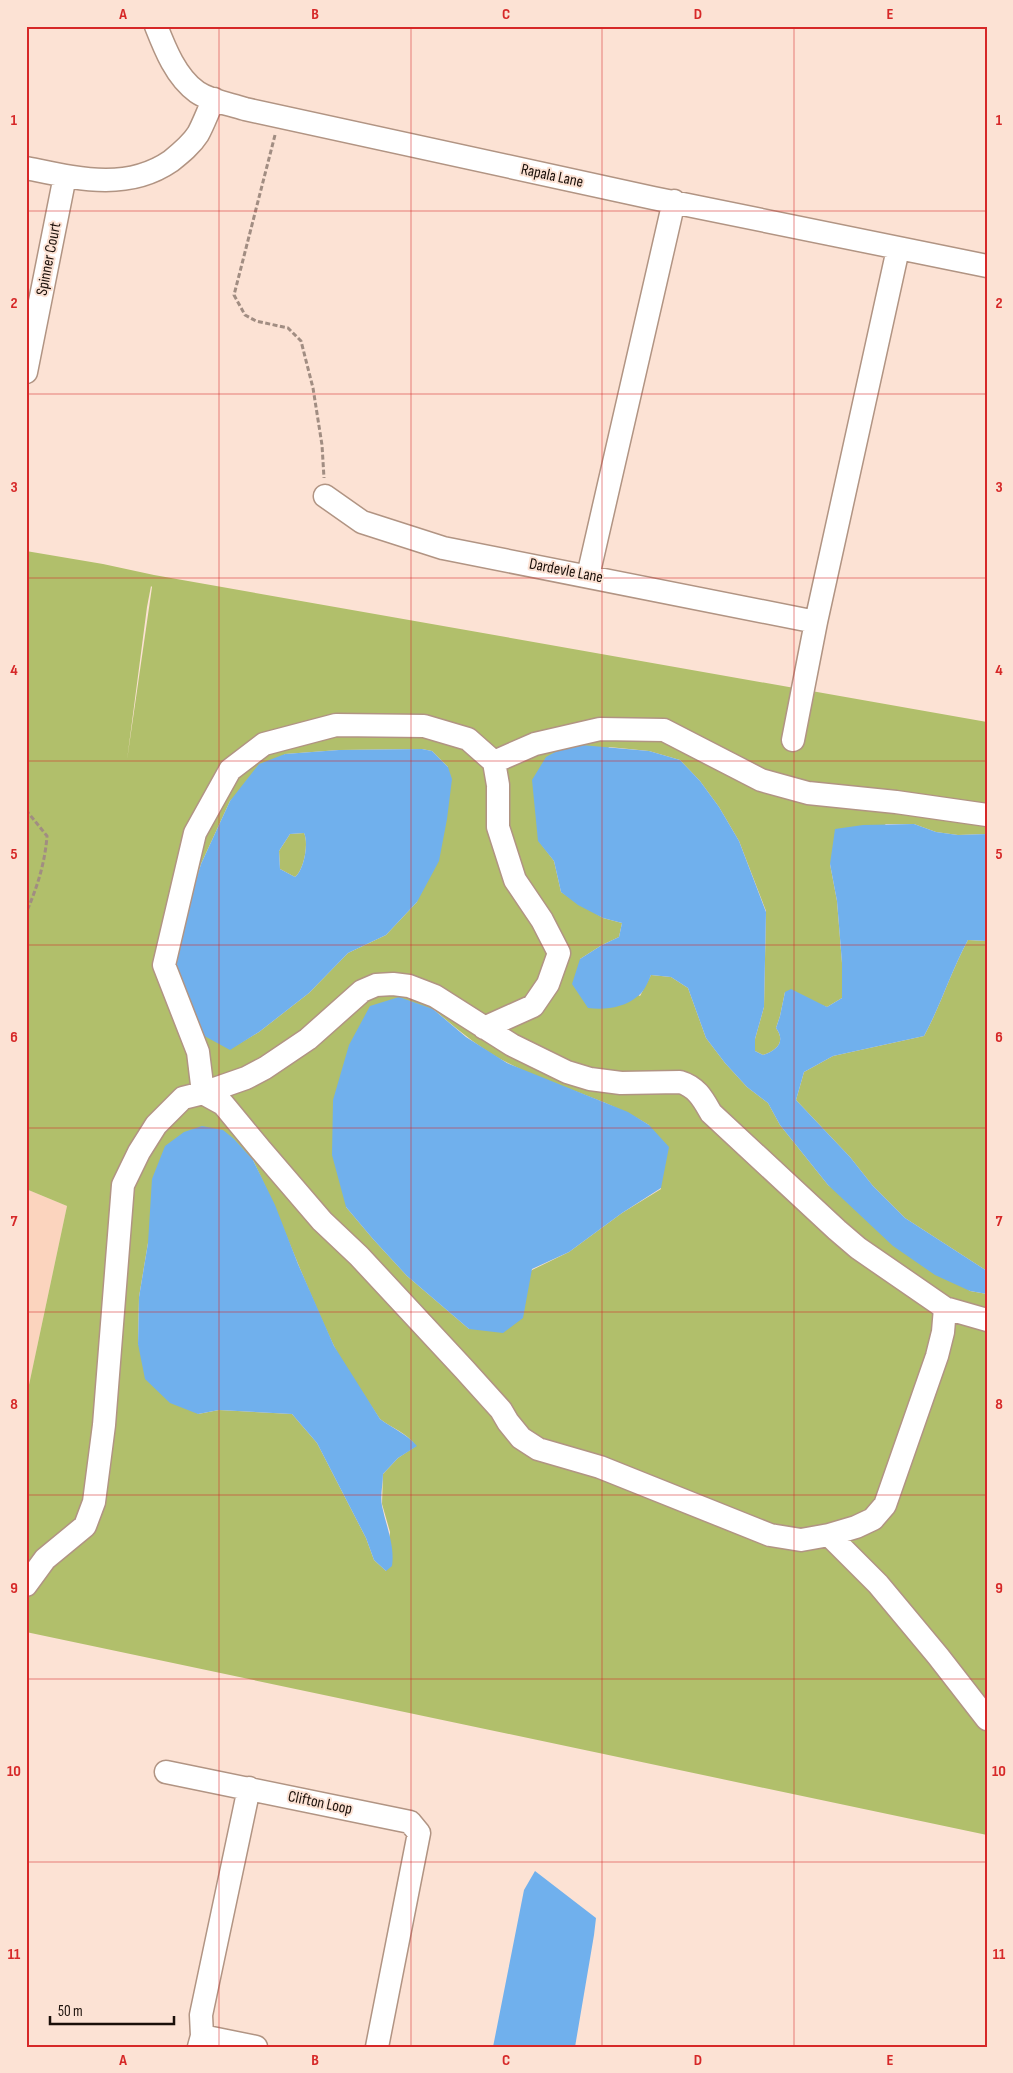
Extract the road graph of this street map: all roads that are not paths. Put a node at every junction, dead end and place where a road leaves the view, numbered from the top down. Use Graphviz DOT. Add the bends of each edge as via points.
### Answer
graph roads {
  1 [pos="156,26"];
  2 [pos="214,99"];
  3 [pos="26,168"];
  4 [pos="65,176"];
  5 [pos="674,201"];
  6 [pos="898,249"];
  7 [pos="987,266"];
  8 [pos="26,372"];
  9 [pos="325,496"];
  10 [pos="588,576"];
  11 [pos="816,622"];
  12 [pos="793,740"];
  13 [pos="494,762"];
  14 [pos="987,815"];
  15 [pos="484,1028"];
  16 [pos="203,1094"];
  17 [pos="945,1308"];
  18 [pos="987,1320"];
  19 [pos="829,1535"];
  20 [pos="26,1584"];
  21 [pos="987,1719"];
  22 [pos="166,1772"];
  23 [pos="249,1788"];
  24 [pos="201,2041"];
  25 [pos="256,2047"];
  26 [pos="377,2047"];
  1 -- 2 [label="street, Rapala Lane" via="165,50 182,76 198,92"];
  2 -- 4 [label="street" via="197,135 184,151 164,165 122,180"];
  2 -- 5 [label="street, Rapala Lane" via="280,118"];
  3 -- 4 [label="street"];
  4 -- 8 [label="street, Spinner Court"];
  5 -- 6 [label="street, Rapala Lane"];
  5 -- 10 [label="street"];
  6 -- 7 [label="street, Rapala Lane"];
  6 -- 11 [label="street"];
  9 -- 10 [label="street, Dardevle Lane" via="362,522 443,548"];
  10 -- 11 [label="street, Dardevle Lane"];
  11 -- 12 [label="street"];
  13 -- 14 [label="street" via="535,744 600,729 664,730 761,780 808,793"];
  13 -- 15 [label="street" via="498,785 498,827 515,880 559,953 548,984 533,1006"];
  13 -- 16 [label="street" via="468,739 424,726 336,725 264,744 230,770 195,833 164,965 198,1052"];
  15 -- 16 [label="street" via="435,996 409,986 376,985 362,990 308,1039 273,1063 246,1078"];
  15 -- 17 [label="street" via="538,1059 590,1079 621,1084 689,1084 711,1113 836,1230"];
  16 -- 19 [label="street" via="223,1104 322,1221 464,1369 521,1438 538,1449 600,1467 770,1535 801,1540"];
  16 -- 20 [label="street" via="183,1098 156,1125 123,1184 104,1425 94,1502 85,1526 45,1559"];
  17 -- 18 [label="street"];
  17 -- 19 [label="street" via="936,1356 885,1504 873,1519"];
  19 -- 21 [label="street" via="878,1584"];
  22 -- 23 [label="street"];
  23 -- 24 [label="street" via="201,2015"];
  23 -- 26 [label="street, Clifton Loop" via="410,1822 419,1833"];
  24 -- 25 [label="street"];
}
